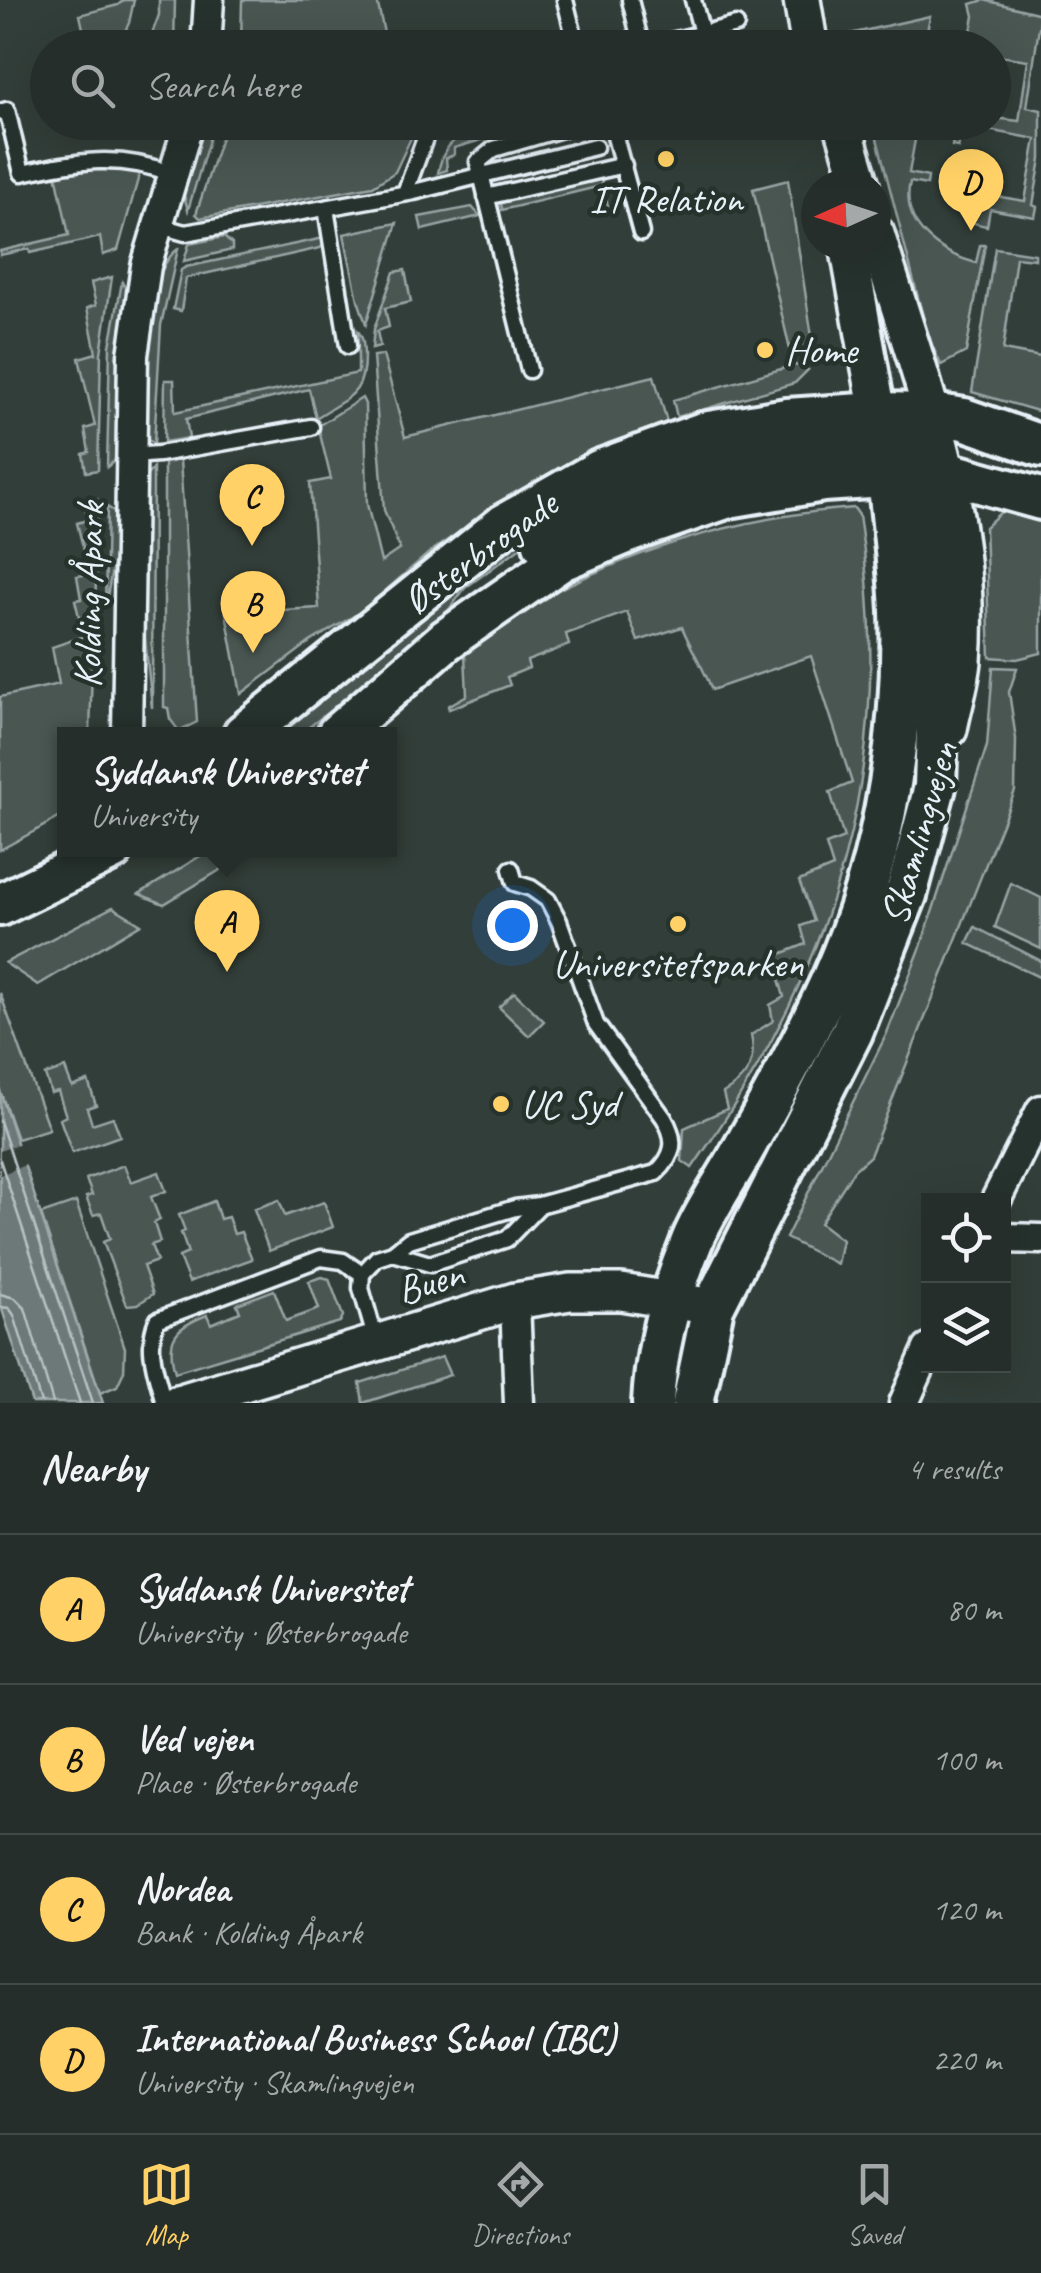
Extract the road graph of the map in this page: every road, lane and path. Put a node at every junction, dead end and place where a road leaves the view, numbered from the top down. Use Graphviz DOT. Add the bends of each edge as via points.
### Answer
graph roads {
  1 [pos="210,0"];
  2 [pos="565,0"];
  3 [pos="630,0"];
  4 [pos="694,0"];
  5 [pos="736,25"];
  6 [pos="208,30"];
  7 [pos="572,30"];
  8 [pos="638,30"];
  9 [pos="701,30"];
  10 [pos="715,30"];
  11 [pos="0,112"];
  12 [pos="183,140"];
  13 [pos="424,140"];
  14 [pos="525,140"];
  15 [pos="616,140"];
  16 [pos="827,140"];
  17 [pos="847,140"];
  18 [pos="595,147"];
  19 [pos="624,165"];
  20 [pos="833,170"];
  21 [pos="856,170"];
  22 [pos="173,174"];
  23 [pos="480,176"];
  24 [pos="405,193"];
  25 [pos="486,196"];
  26 [pos="326,208"];
  27 [pos="157,225"];
  28 [pos="641,233"];
  29 [pos="853,260"];
  30 [pos="880,260"];
  31 [pos="348,346"];
  32 [pos="529,370"];
  33 [pos="311,427"];
  34 [pos="912,446"];
  35 [pos="1041,446"];
  36 [pos="130,456"];
  37 [pos="1041,463"];
  38 [pos="1041,499"];
  39 [pos="128,727"];
  40 [pos="253,727"];
  41 [pos="346,727"];
  42 [pos="97,857"];
  43 [pos="511,869"];
  44 [pos="0,904"];
  45 [pos="1041,1110"];
  46 [pos="1000,1193"];
  47 [pos="539,1205"];
  48 [pos="1011,1238"];
  49 [pos="1041,1239"];
  50 [pos="393,1253"];
  51 [pos="362,1274"];
  52 [pos="671,1300"];
  53 [pos="515,1301"];
  54 [pos="713,1307"];
  55 [pos="376,1343"];
  56 [pos="921,1364"];
  57 [pos="164,1403"];
  58 [pos="178,1403"];
  59 [pos="519,1403"];
  60 [pos="654,1403"];
  61 [pos="693,1403"];
  62 [pos="904,1403"];
  1 -- 6 [label="street"];
  2 -- 7 [label="lane"];
  3 -- 8 [label="lane"];
  4 -- 9 [label="lane"];
  5 -- 10 [label="lane"];
  11 -- 22 [label="lane" via="7,110 22,173 119,159"];
  12 -- 22 [label="street, Kolding Åpark"];
  13 -- 24 [label="lane"];
  14 -- 23 [label="lane" via="494,149 478,162"];
  15 -- 19 [label="lane"];
  16 -- 20 [label="street"];
  17 -- 21 [label="street"];
  18 -- 23 [label="lane"];
  19 -- 25 [label="lane"];
  19 -- 28 [label="lane"];
  22 -- 27 [label="street, Kolding Åpark"];
  23 -- 24 [label="lane"];
  23 -- 25 [label="lane"];
  24 -- 26 [label="lane"];
  25 -- 32 [label="lane"];
  26 -- 27 [label="lane" via="186,233"];
  26 -- 31 [label="lane"];
  27 -- 36 [label="street, Kolding Åpark" via="132,354"];
  29 -- 34 [label="street, Skamlingvejen"];
  30 -- 34 [label="street, Skamlingvejen"];
  33 -- 36 [label="lane, Kolding Åpark"];
  34 -- 35 [label="main road, Østerbrogade" via="964,419"];
  34 -- 37 [label="main road" via="973,444"];
  34 -- 38 [label="main road, Østerbrogade"];
  34 -- 40 [label="main road, Østerbrogade" via="788,418 703,433 601,470 504,524"];
  34 -- 41 [label="main road, Østerbrogade" via="824,480 728,497 561,560 446,640"];
  34 -- 52 [label="main road, Skamlingvejen" via="896,752 881,835 824,999 693,1237"];
  34 -- 54 [label="main road, Skamlingvejen" via="940,633 935,787 906,894 852,1032"];
  36 -- 39 [label="street, Kolding Åpark"];
  42 -- 44 [label="main road"];
  43 -- 47 [label="lane" via="515,883 548,900 596,1024 673,1134 668,1161 656,1172"];
  45 -- 46 [label="street"];
  47 -- 50 [label="lane" via="409,1240"];
  47 -- 50 [label="lane" via="507,1239 430,1264"];
  48 -- 49 [label="street"];
  50 -- 51 [label="lane"];
  51 -- 55 [label="lane"];
  51 -- 57 [label="lane" via="344,1261 322,1258 157,1320 151,1352"];
  52 -- 53 [label="street, Buen" via="570,1292"];
  52 -- 54 [label="street, Buen"];
  52 -- 60 [label="main road, Skamlingvejen"];
  53 -- 55 [label="street, Buen"];
  53 -- 59 [label="street"];
  54 -- 61 [label="main road, Skamlingvejen"];
  55 -- 58 [label="street, Buen"];
  56 -- 62 [label="street"];
}
